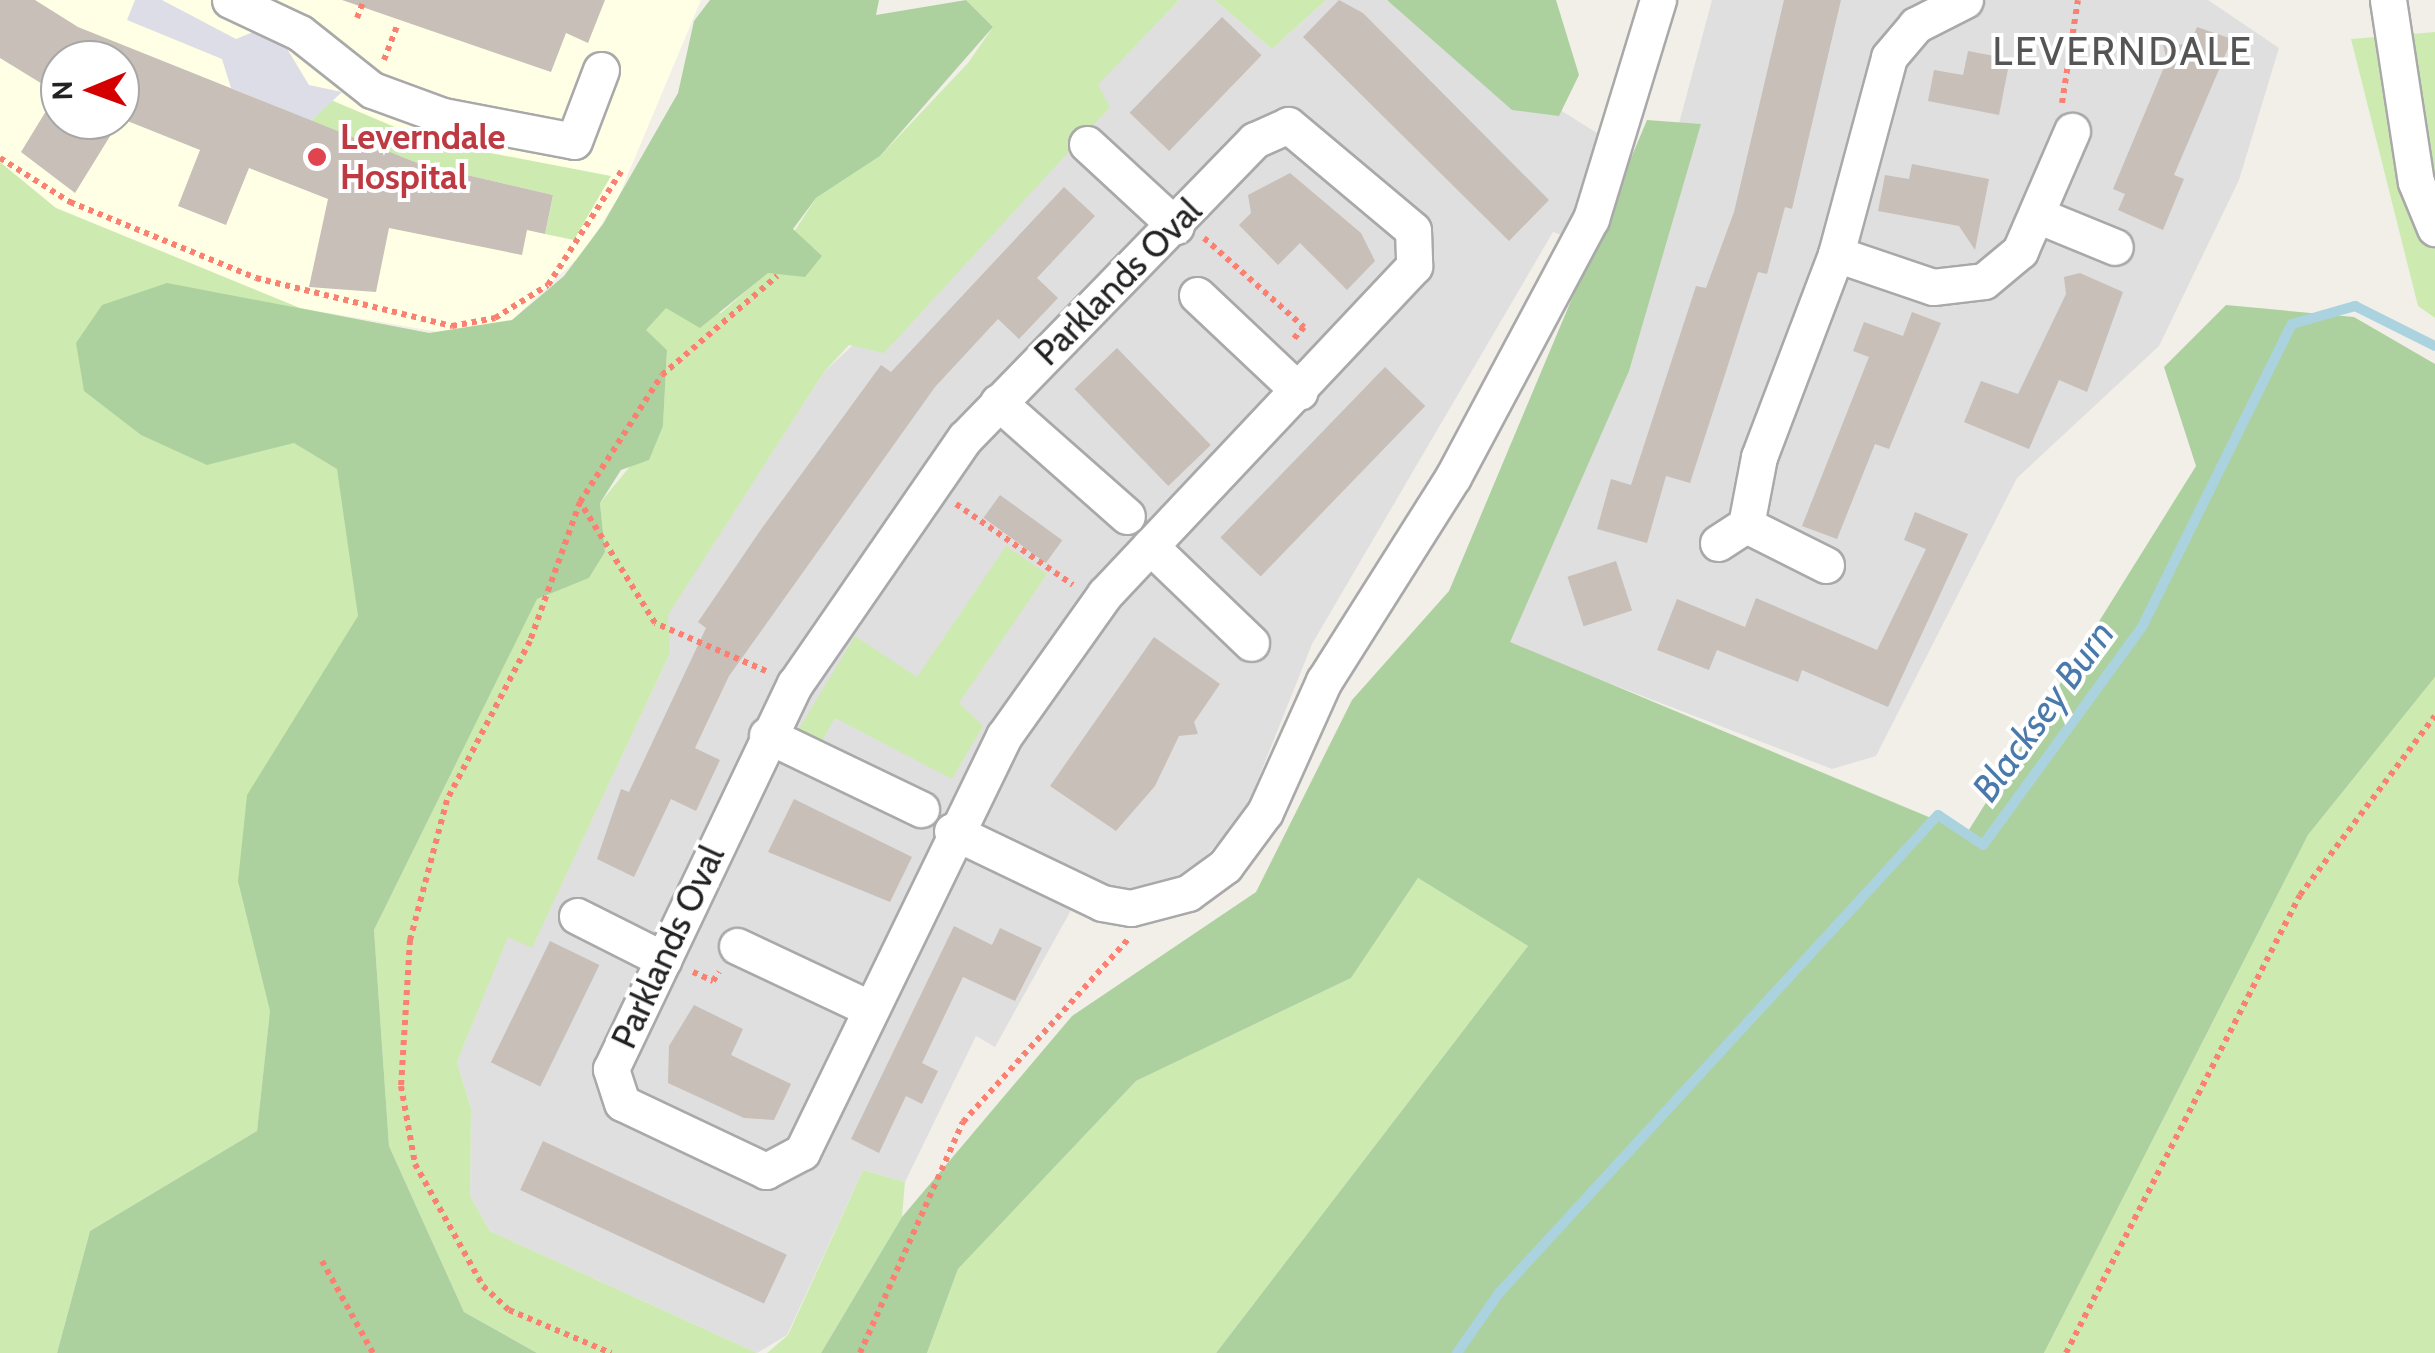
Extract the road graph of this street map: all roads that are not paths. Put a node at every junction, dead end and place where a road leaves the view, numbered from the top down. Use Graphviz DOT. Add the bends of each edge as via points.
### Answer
graph roads {
  1 [pos="230,0"];
  2 [pos="1658,0"];
  3 [pos="1965,0"];
  4 [pos="2388,0"];
  5 [pos="601,70"];
  6 [pos="2072,131"];
  7 [pos="1088,144"];
  8 [pos="2037,215"];
  9 [pos="1179,222"];
  10 [pos="2435,228"];
  11 [pos="2115,248"];
  12 [pos="1836,254"];
  13 [pos="1197,295"];
  14 [pos="1300,392"];
  15 [pos="998,402"];
  16 [pos="1127,516"];
  17 [pos="1150,546"];
  18 [pos="1826,565"];
  19 [pos="1251,643"];
  20 [pos="767,735"];
  21 [pos="921,809"];
  22 [pos="952,831"];
  23 [pos="577,916"];
  24 [pos="737,946"];
  25 [pos="664,960"];
  26 [pos="869,1008"];
  1 -- 5 [label="street" via="300,33 372,90 443,116 574,141"];
  2 -- 22 [label="street" via="1590,219 1453,477 1324,680 1266,812 1225,866 1188,894 1131,908 1102,903"];
  3 -- 12 [label="street" via="1916,25 1889,57"];
  4 -- 10 [label="street" via="2416,182"];
  6 -- 8 [label="street"];
  7 -- 9 [label="street"];
  8 -- 11 [label="street"];
  8 -- 12 [label="street" via="2010,263 1968,287 1933,288"];
  9 -- 14 [label="street, Parklands Oval" via="1255,140 1288,125 1413,230 1414,266"];
  9 -- 15 [label="street, Parklands Oval"];
  12 -- 18 [label="street" via="1732,534"];
  13 -- 14 [label="street"];
  14 -- 17 [label="street, Parklands Oval"];
  15 -- 16 [label="street"];
  15 -- 20 [label="street, Parklands Oval" via="931,486"];
  17 -- 19 [label="street"];
  17 -- 22 [label="street, Parklands Oval" via="1098,604 1004,736"];
  20 -- 21 [label="street"];
  20 -- 25 [label="street, Parklands Oval"];
  22 -- 26 [label="street, Parklands Oval"];
  23 -- 25 [label="street"];
  24 -- 26 [label="street"];
  25 -- 26 [label="street, Parklands Oval" via="611,1069 613,1087 622,1103 766,1171 802,1152"];
}
